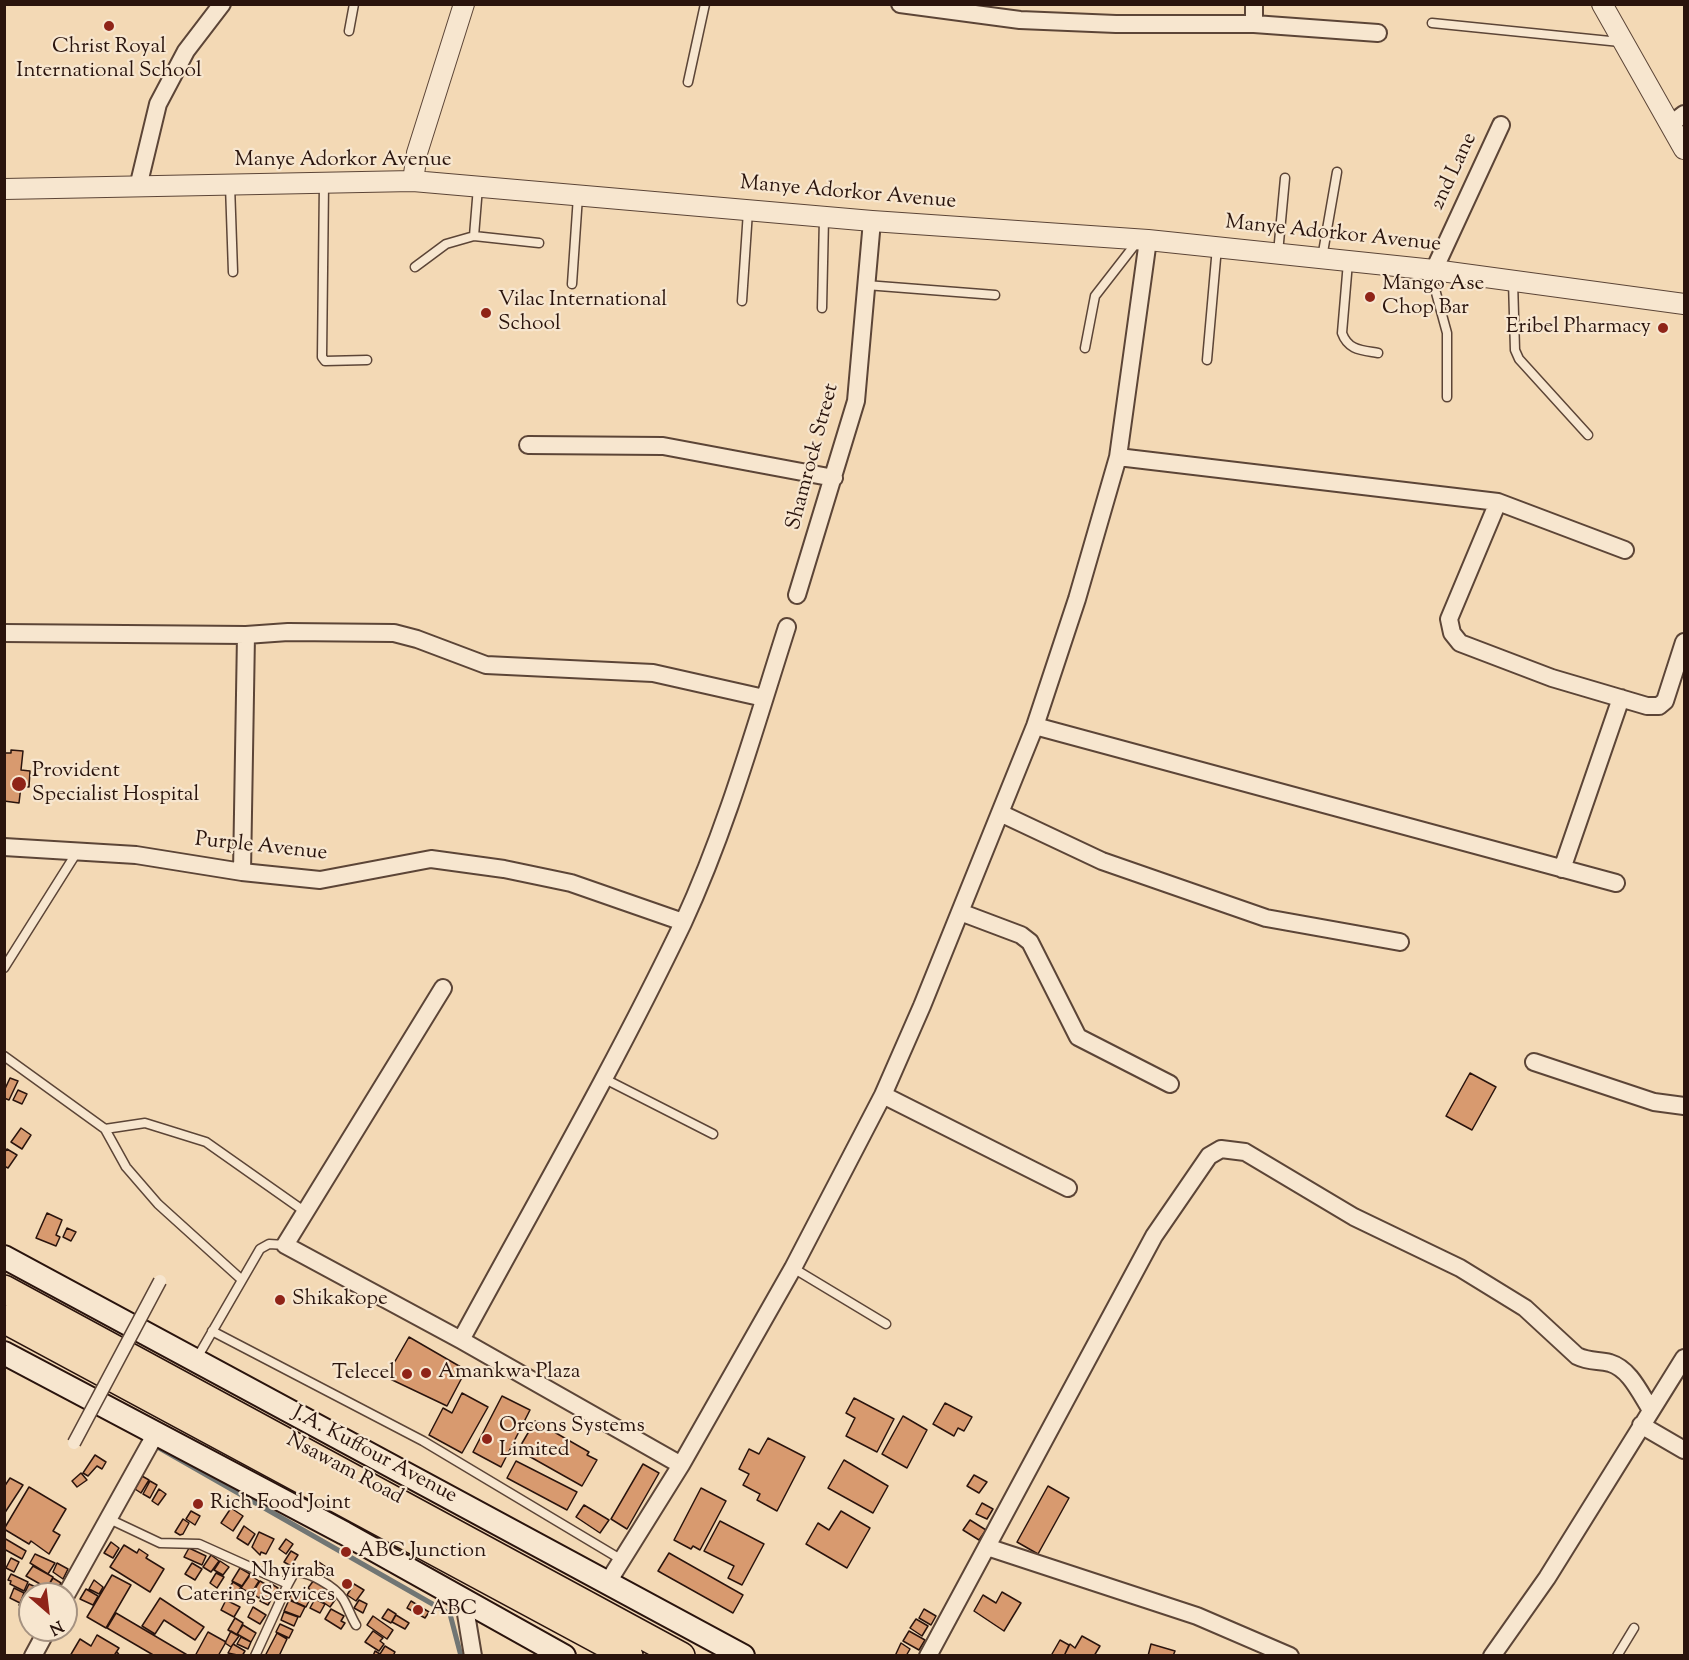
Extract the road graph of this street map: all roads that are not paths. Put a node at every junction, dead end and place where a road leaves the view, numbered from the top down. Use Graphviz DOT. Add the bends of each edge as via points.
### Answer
graph roads {
  1 [pos="222,4"];
  2 [pos="354,4"];
  3 [pos="464,4"];
  4 [pos="705,4"];
  5 [pos="900,4"];
  6 [pos="1254,4"];
  7 [pos="1602,4"];
  8 [pos="1021,12"];
  9 [pos="1432,23"];
  10 [pos="1254,24"];
  11 [pos="349,31"];
  12 [pos="1378,33"];
  13 [pos="1624,42"];
  14 [pos="688,82"];
  15 [pos="1678,119"];
  16 [pos="1501,125"];
  17 [pos="1684,149"];
  18 [pos="1337,172"];
  19 [pos="1285,178"];
  20 [pos="413,181"];
  21 [pos="324,183"];
  22 [pos="230,185"];
  23 [pos="478,186"];
  24 [pos="138,187"];
  25 [pos="4,189"];
  26 [pos="578,195"];
  27 [pos="748,210"];
  28 [pos="824,217"];
  29 [pos="872,221"];
  30 [pos="474,236"];
  31 [pos="1143,239"];
  32 [pos="539,243"];
  33 [pos="1217,247"];
  34 [pos="1278,253"];
  35 [pos="1322,258"];
  36 [pos="1348,261"];
  37 [pos="415,267"];
  38 [pos="1432,270"];
  39 [pos="232,272"];
  40 [pos="1513,280"];
  41 [pos="572,285"];
  42 [pos="866,285"];
  43 [pos="995,295"];
  44 [pos="742,301"];
  45 [pos="1684,304"];
  46 [pos="822,308"];
  47 [pos="1085,348"];
  48 [pos="1378,353"];
  49 [pos="367,360"];
  50 [pos="1207,360"];
  51 [pos="1447,397"];
  52 [pos="1588,435"];
  53 [pos="528,444"];
  54 [pos="1118,457"];
  55 [pos="834,478"];
  56 [pos="1498,502"];
  57 [pos="1625,550"];
  58 [pos="797,595"];
  59 [pos="787,627"];
  60 [pos="4,633"];
  61 [pos="246,635"];
  62 [pos="1684,642"];
  63 [pos="764,698"];
  64 [pos="1621,698"];
  65 [pos="1035,726"];
  66 [pos="1000,813"];
  67 [pos="4,847"];
  68 [pos="77,851"];
  69 [pos="1562,869"];
  70 [pos="242,872"];
  71 [pos="1617,883"];
  72 [pos="960,912"];
  73 [pos="683,922"];
  74 [pos="1400,942"];
  75 [pos="4,968"];
  76 [pos="443,988"];
  77 [pos="4,1056"];
  78 [pos="1534,1062"];
  79 [pos="603,1078"];
  80 [pos="1170,1084"];
  81 [pos="883,1095"];
  82 [pos="1684,1106"];
  83 [pos="105,1129"];
  84 [pos="713,1134"];
  85 [pos="1068,1188"];
  86 [pos="304,1211"];
  87 [pos="285,1245"];
  88 [pos="4,1257"];
  89 [pos="793,1268"];
  90 [pos="242,1280"];
  91 [pos="160,1281"];
  92 [pos="4,1289"];
  93 [pos="4,1319"];
  94 [pos="886,1324"];
  95 [pos="213,1331"];
  96 [pos="461,1340"];
  97 [pos="4,1353"];
  98 [pos="1684,1358"];
  99 [pos="196,1360"];
  100 [pos="1651,1410"];
  101 [pos="1641,1425"];
  102 [pos="155,1435"];
  103 [pos="74,1443"];
  104 [pos="1684,1450"];
  105 [pos="681,1465"];
  106 [pos="107,1518"];
  107 [pos="987,1547"];
  108 [pos="623,1560"];
  109 [pos="72,1582"];
  110 [pos="608,1582"];
  111 [pos="288,1584"];
  112 [pos="464,1602"];
  113 [pos="356,1625"];
  114 [pos="1634,1628"];
  115 [pos="41,1642"];
  116 [pos="551,1653"];
  117 [pos="33,1656"];
  118 [pos="255,1656"];
  119 [pos="473,1656"];
  120 [pos="629,1656"];
  121 [pos="681,1656"];
  122 [pos="743,1656"];
  123 [pos="928,1656"];
  124 [pos="1290,1656"];
  125 [pos="1492,1656"];
  126 [pos="1617,1656"];
  1 -- 24 [label="street" via="186,51 158,104"];
  2 -- 11 [label="lane"];
  3 -- 20 [label="street" via="417,153"];
  4 -- 14 [label="lane"];
  5 -- 8 [label="street"];
  6 -- 10 [label="street"];
  7 -- 13 [label="street"];
  8 -- 10 [label="street" via="1116,24"];
  9 -- 13 [label="lane"];
  10 -- 12 [label="street"];
  13 -- 15 [label="street"];
  15 -- 17 [label="street"];
  16 -- 38 [label="street, 2nd Lane"];
  18 -- 35 [label="lane"];
  19 -- 34 [label="lane"];
  20 -- 21 [label="street, Manye Adorkor Avenue"];
  20 -- 23 [label="street, Manye Adorkor Avenue"];
  21 -- 22 [label="street, Manye Adorkor Avenue"];
  21 -- 49 [label="lane" via="322,357 325,361"];
  22 -- 24 [label="street, Manye Adorkor Avenue"];
  22 -- 39 [label="lane"];
  23 -- 26 [label="street, Manye Adorkor Avenue"];
  23 -- 30 [label="lane"];
  24 -- 25 [label="street, Manye Adorkor Avenue"];
  26 -- 27 [label="street, Manye Adorkor Avenue"];
  26 -- 41 [label="lane"];
  27 -- 28 [label="street, Manye Adorkor Avenue"];
  27 -- 44 [label="lane"];
  28 -- 29 [label="street, Manye Adorkor Avenue"];
  28 -- 46 [label="lane"];
  29 -- 31 [label="street, Manye Adorkor Avenue"];
  29 -- 42 [label="street, Shamrock Street"];
  30 -- 32 [label="lane"];
  30 -- 37 [label="lane" via="446,244"];
  31 -- 33 [label="street, Manye Adorkor Avenue"];
  31 -- 47 [label="lane" via="1095,296"];
  31 -- 54 [label="street"];
  33 -- 34 [label="street, Manye Adorkor Avenue"];
  33 -- 50 [label="lane"];
  34 -- 35 [label="street, Manye Adorkor Avenue"];
  35 -- 36 [label="street, Manye Adorkor Avenue"];
  36 -- 38 [label="street, Manye Adorkor Avenue"];
  36 -- 48 [label="lane" via="1342,333 1351,347"];
  38 -- 40 [label="street, Manye Adorkor Avenue"];
  38 -- 51 [label="lane" via="1447,333"];
  40 -- 45 [label="street, Manye Adorkor Avenue"];
  40 -- 52 [label="lane" via="1515,350 1519,359"];
  42 -- 43 [label="lane"];
  42 -- 55 [label="street, Shamrock Street" via="856,401"];
  53 -- 55 [label="street" via="663,446"];
  54 -- 56 [label="street"];
  54 -- 65 [label="street"];
  55 -- 58 [label="street, Shamrock Street"];
  56 -- 57 [label="street"];
  56 -- 64 [label="street" via="1449,619 1452,633 1460,643 1480,651"];
  59 -- 63 [label="street"];
  60 -- 61 [label="street"];
  61 -- 63 [label="street" via="394,633 486,665 653,673"];
  61 -- 70 [label="street"];
  62 -- 64 [label="street" via="1665,701 1647,706"];
  63 -- 73 [label="street" via="729,809"];
  64 -- 69 [label="street"];
  65 -- 66 [label="street"];
  65 -- 69 [label="street"];
  66 -- 72 [label="street"];
  66 -- 74 [label="street" via="1102,861 1266,918"];
  67 -- 68 [label="street, Purple Avenue"];
  68 -- 70 [label="street, Purple Avenue" via="146,856"];
  68 -- 75 [label="lane"];
  69 -- 71 [label="street"];
  70 -- 73 [label="street, Purple Avenue" via="320,880 431,859 572,883"];
  72 -- 80 [label="street" via="1030,942 1078,1037"];
  72 -- 81 [label="street"];
  73 -- 79 [label="street"];
  76 -- 86 [label="street"];
  77 -- 83 [label="lane"];
  78 -- 82 [label="street" via="1654,1102"];
  79 -- 84 [label="lane"];
  79 -- 96 [label="street"];
  81 -- 85 [label="street"];
  81 -- 89 [label="street"];
  83 -- 86 [label="lane" via="145,1123 206,1142"];
  83 -- 90 [label="lane" via="126,1167 158,1203"];
  86 -- 87 [label="street"];
  87 -- 90 [label="lane" via="269,1244 260,1249"];
  87 -- 96 [label="street"];
  88 -- 99 [label="main road, J.A. Kuffour Avenue"];
  89 -- 94 [label="lane"];
  89 -- 105 [label="street"];
  90 -- 95 [label="lane"];
  91 -- 103 [label="street, bridge"];
  92 -- 121 [label="highway, Nsawam Road"];
  93 -- 120 [label="highway, Nsawam Road"];
  95 -- 99 [label="lane"];
  95 -- 108 [label="lane" via="423,1441"];
  96 -- 105 [label="street"];
  97 -- 102 [label="main road"];
  98 -- 100 [label="street"];
  99 -- 110 [label="main road, J.A. Kuffour Avenue"];
  100 -- 101 [label="street"];
  100 -- 107 [label="street" via="1623,1370 1577,1356 1525,1308 1460,1268 1354,1217 1245,1152 1221,1149 1209,1156 1154,1236"];
  101 -- 104 [label="street"];
  101 -- 125 [label="street" via="1547,1578"];
  102 -- 106 [label="street"];
  102 -- 112 [label="main road" via="344,1533"];
  105 -- 108 [label="street"];
  106 -- 109 [label="street"];
  106 -- 111 [label="lane" via="160,1543 199,1544"];
  107 -- 123 [label="street"];
  107 -- 124 [label="street" via="1197,1616"];
  108 -- 110 [label="street"];
  110 -- 122 [label="main road, J.A. Kuffour Avenue"];
  111 -- 113 [label="lane" via="294,1573 301,1571 335,1590"];
  111 -- 118 [label="lane"];
  112 -- 116 [label="main road"];
  112 -- 119 [label="street"];
  114 -- 126 [label="lane"];
  115 -- 117 [label="street"];
}
